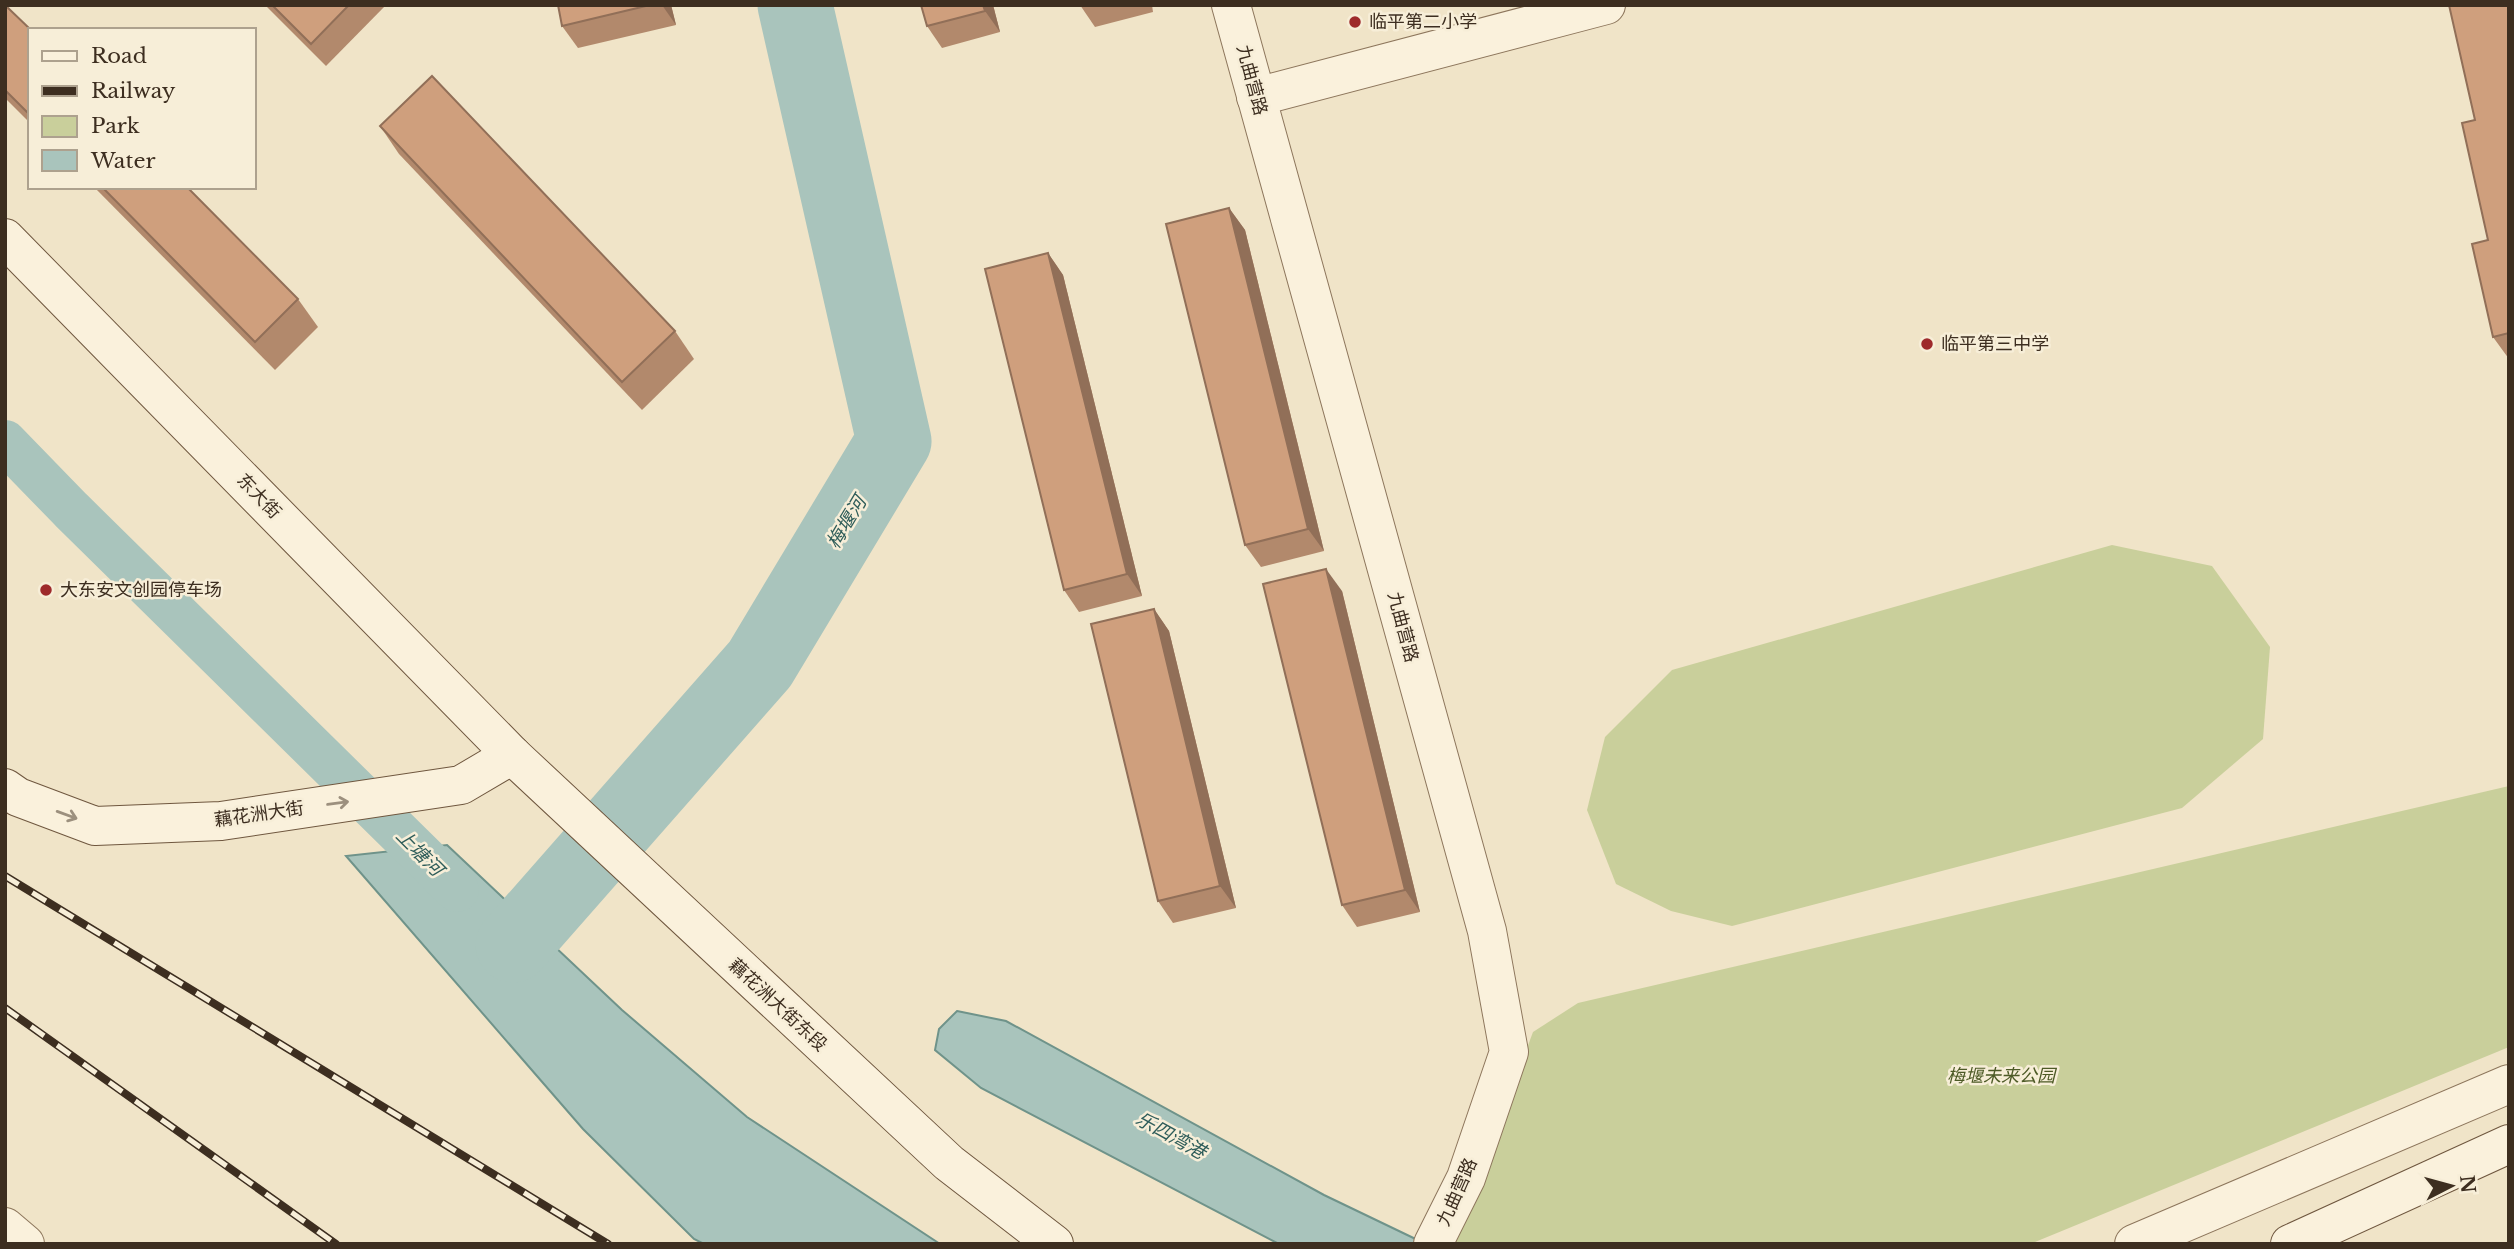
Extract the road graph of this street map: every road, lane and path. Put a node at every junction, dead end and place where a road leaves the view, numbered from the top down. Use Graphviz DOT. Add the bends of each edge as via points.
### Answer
graph roads {
  1 [pos="1231,5"];
  2 [pos="1606,5"];
  3 [pos="1256,97"];
  4 [pos="5,238"];
  5 [pos="513,756"];
  6 [pos="5,788"];
  7 [pos="2509,1084"];
  8 [pos="2509,1144"];
  9 [pos="5,1227"];
  10 [pos="25,1244"];
  11 [pos="1054,1244"];
  12 [pos="1433,1244"];
  13 [pos="2134,1244"];
  14 [pos="2290,1244"];
  1 -- 3 [label="street, 九曲营路"];
  2 -- 3 [label="street"];
  3 -- 12 [label="street, 九曲营路" via="1487,931 1509,1052 1466,1178"];
  4 -- 5 [label="street, 东大街"];
  6 -- 5 [label="street, 藕花洲大街, one-way" via="95,826 221,821 461,785"];
  5 -- 11 [label="street, 藕花洲大街东段" via="949,1163"];
  7 -- 13 [label="street"];
  8 -- 14 [label="street"];
  9 -- 10 [label="street"];
}
